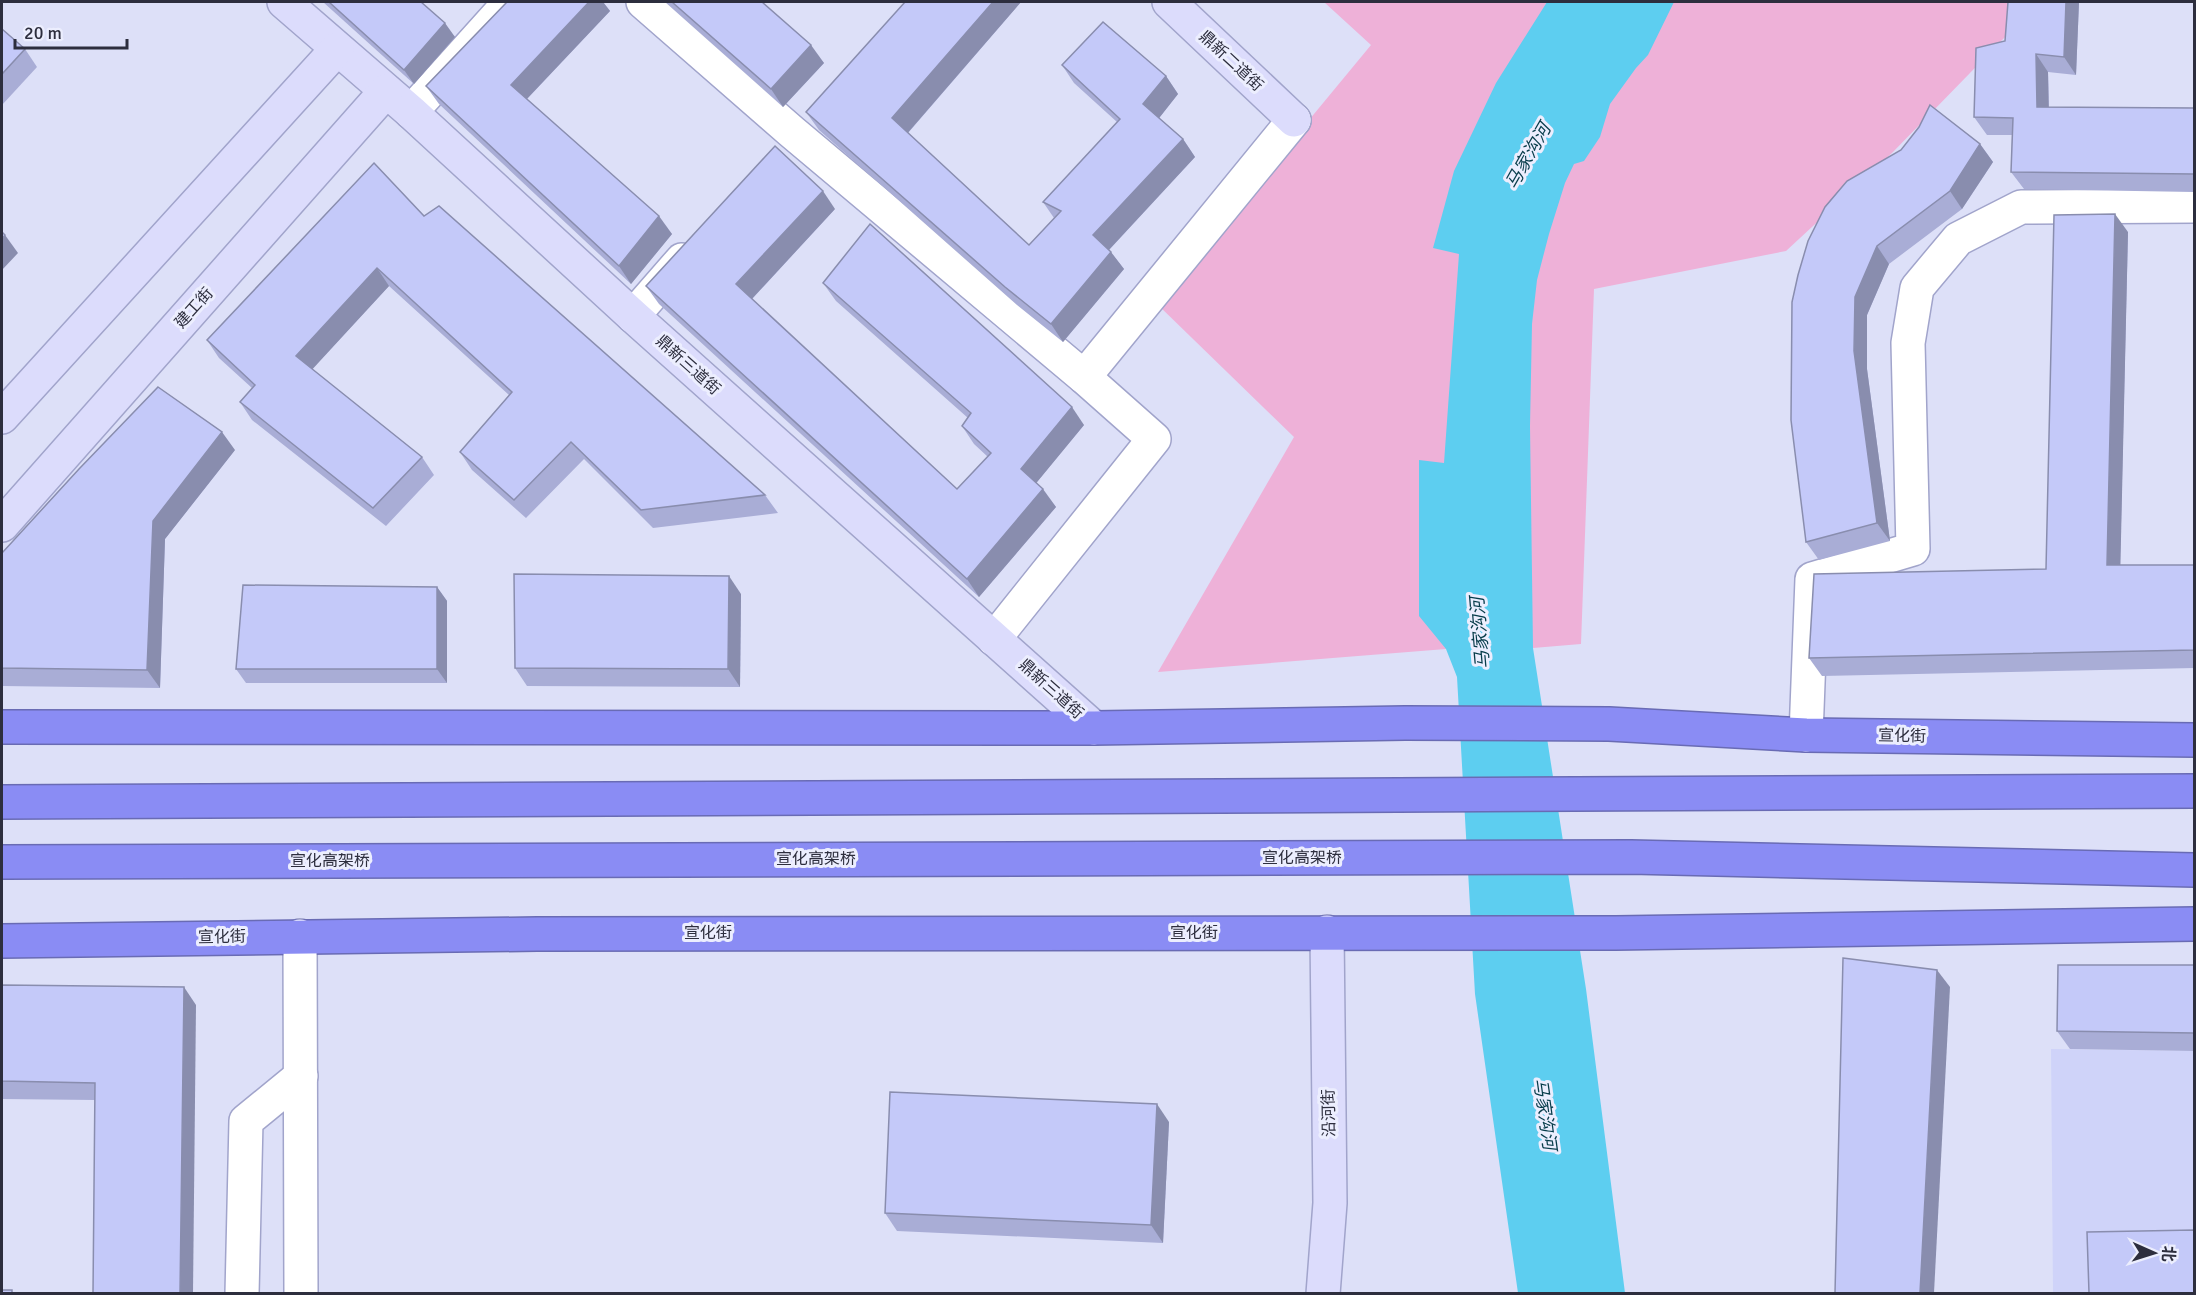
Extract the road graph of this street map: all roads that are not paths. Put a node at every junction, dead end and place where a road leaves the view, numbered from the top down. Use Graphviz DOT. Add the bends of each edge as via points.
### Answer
graph roads {
  1 [pos="284,2"];
  2 [pos="510,2"];
  3 [pos="644,2"];
  4 [pos="1169,2"];
  5 [pos="337,49"];
  6 [pos="386,91"];
  7 [pos="411,112"];
  8 [pos="801,124"];
  9 [pos="770,159"];
  10 [pos="2194,206"];
  11 [pos="701,237"];
  12 [pos="633,316"];
  13 [pos="1084,376"];
  14 [pos="2,417"];
  15 [pos="2,525"];
  16 [pos="994,639"];
  17 [pos="2,727"];
  18 [pos="1094,728"];
  19 [pos="1806,735"];
  20 [pos="2194,740"];
  21 [pos="2194,791"];
  22 [pos="2,802"];
  23 [pos="2,862"];
  24 [pos="2194,870"];
  25 [pos="2194,924"];
  26 [pos="1327,932"];
  27 [pos="300,936"];
  28 [pos="2,941"];
  29 [pos="301,1076"];
  30 [pos="242,1293"];
  31 [pos="301,1293"];
  32 [pos="1323,1293"];
  1 -- 5 [label="street, 鼎新三道街"];
  2 -- 7 [label="street"];
  3 -- 8 [label="street"];
  4 -- 13 [label="street, 鼎新二道街" via="1294,120"];
  5 -- 6 [label="street, 鼎新三道街"];
  5 -- 14 [label="street"];
  6 -- 7 [label="street, 鼎新三道街"];
  6 -- 15 [label="street, 建工街"];
  7 -- 12 [label="street, 鼎新三道街"];
  8 -- 9 [label="street"];
  8 -- 13 [label="street"];
  10 -- 19 [label="street" via="2021,207 1958,239 1917,288 1908,343 1913,549 1812,579"];
  11 -- 12 [label="street"];
  12 -- 16 [label="street, 鼎新三道街"];
  13 -- 16 [label="street" via="1154,439"];
  16 -- 18 [label="street, 鼎新三道街"];
  17 -- 18 [label="highway"];
  18 -- 19 [label="highway, 宣化街" via="1609,724"];
  19 -- 20 [label="highway, 宣化街"];
  21 -- 22 [label="highway"];
  23 -- 24 [label="highway, 宣化高架桥" via="1632,857"];
  25 -- 26 [label="highway, 宣化街" via="1616,933"];
  26 -- 27 [label="highway, 宣化街"];
  26 -- 32 [label="street, 沿河街" via="1330,1203"];
  27 -- 28 [label="highway, 宣化街"];
  27 -- 29 [label="street"];
  29 -- 30 [label="street" via="246,1121"];
  29 -- 31 [label="street"];
}
